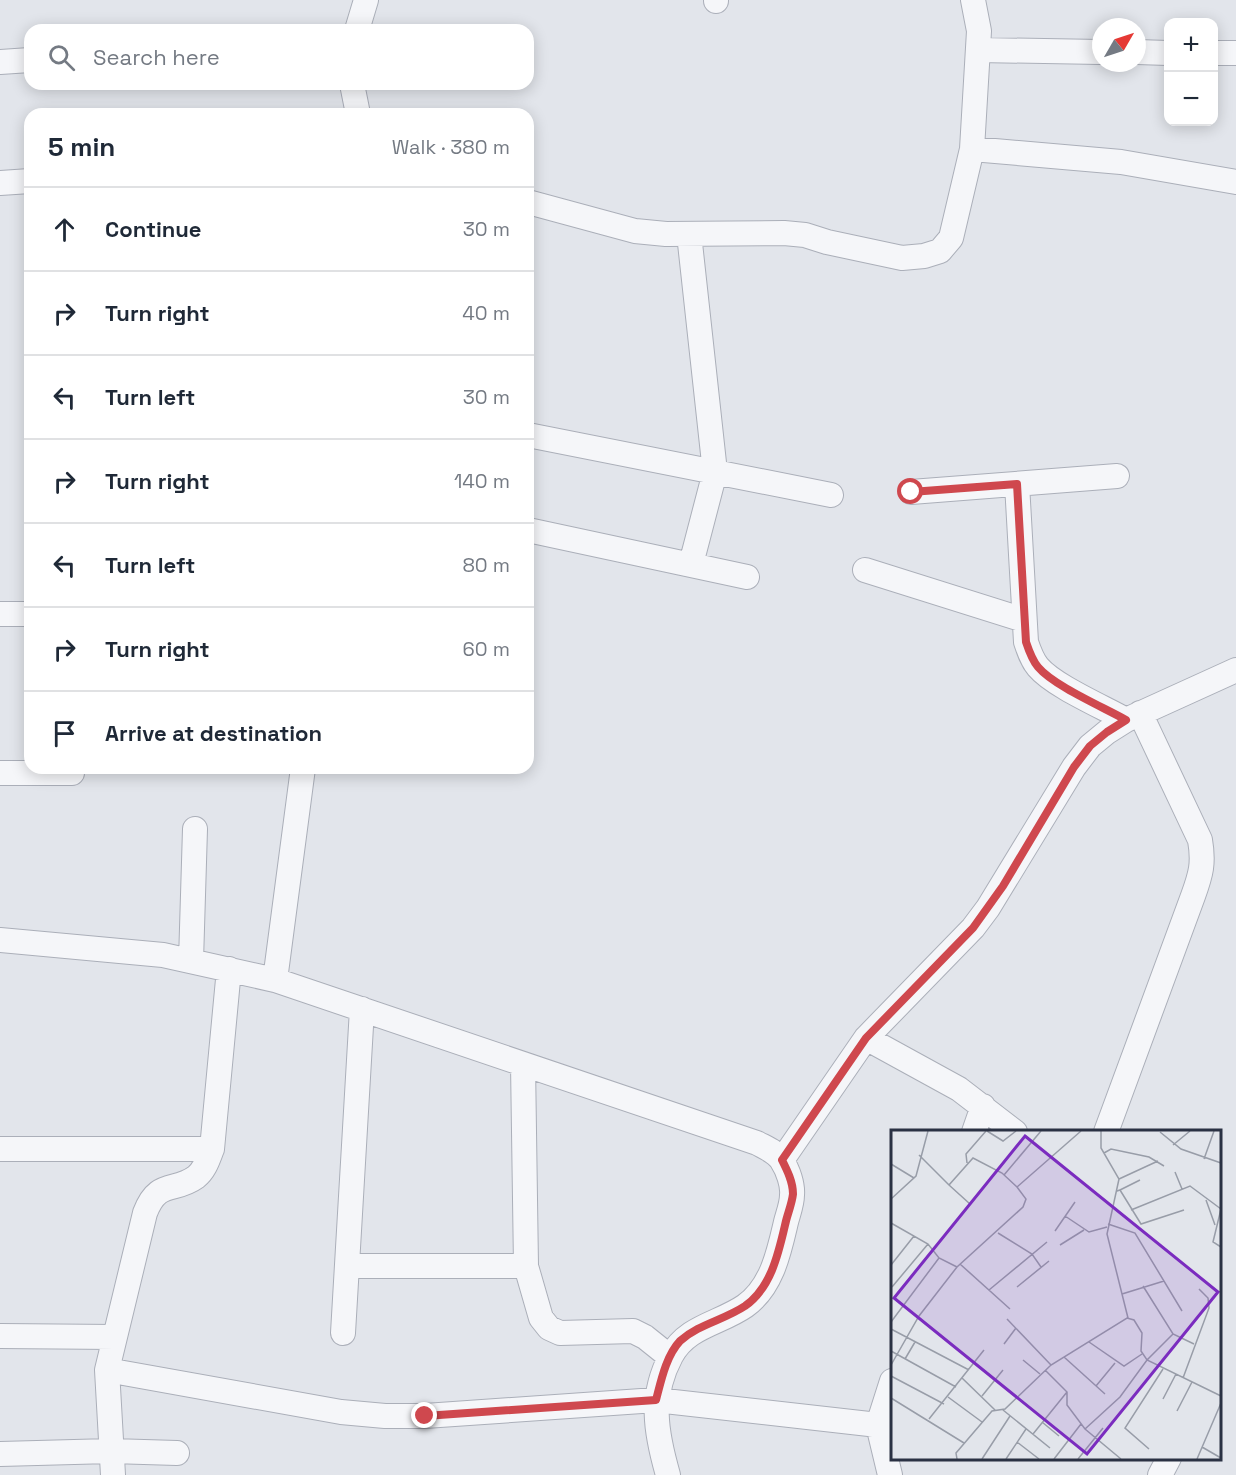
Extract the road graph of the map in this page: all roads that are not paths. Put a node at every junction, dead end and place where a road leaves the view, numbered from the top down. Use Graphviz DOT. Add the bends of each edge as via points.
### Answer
graph roads {
  1 [pos="366,0"];
  2 [pos="973,0"];
  3 [pos="359,24"];
  4 [pos="978,50"];
  5 [pos="1092,52"];
  6 [pos="1146,52"];
  7 [pos="1164,53"];
  8 [pos="1218,53"];
  9 [pos="1236,54"];
  10 [pos="24,60"];
  11 [pos="0,62"];
  12 [pos="353,90"];
  13 [pos="357,108"];
  14 [pos="972,149"];
  15 [pos="24,181"];
  16 [pos="1236,182"];
  17 [pos="0,183"];
  18 [pos="534,204"];
  19 [pos="689,234"];
  20 [pos="534,436"];
  21 [pos="715,472"];
  22 [pos="1117,476"];
  23 [pos="1017,484"];
  24 [pos="911,492"];
  25 [pos="831,495"];
  26 [pos="534,531"];
  27 [pos="691,564"];
  28 [pos="865,570"];
  29 [pos="747,577"];
  30 [pos="0,614"];
  31 [pos="24,614"];
  32 [pos="1024,620"];
  33 [pos="1236,670"];
  34 [pos="1133,717"];
  35 [pos="0,773"];
  36 [pos="24,773"];
  37 [pos="302,774"];
  38 [pos="195,829"];
  39 [pos="0,940"];
  40 [pos="191,961"];
  41 [pos="229,969"];
  42 [pos="275,980"];
  43 [pos="362,1009"];
  44 [pos="866,1038"];
  45 [pos="523,1064"];
  46 [pos="983,1106"];
  47 [pos="974,1130"];
  48 [pos="1014,1130"];
  49 [pos="1106,1130"];
  50 [pos="0,1149"];
  51 [pos="212,1149"];
  52 [pos="782,1160"];
  53 [pos="348,1266"];
  54 [pos="526,1266"];
  55 [pos="343,1334"];
  56 [pos="0,1336"];
  57 [pos="115,1337"];
  58 [pos="670,1357"];
  59 [pos="107,1370"];
  60 [pos="891,1384"];
  61 [pos="656,1400"];
  62 [pos="878,1425"];
  63 [pos="177,1453"];
  64 [pos="0,1454"];
  65 [pos="1168,1460"];
  66 [pos="112,1463"];
  67 [pos="668,1475"];
  68 [pos="890,1475"];
  69 [pos="1160,1475"];
  1 -- 3 [label="street"];
  2 -- 4 [label="street"];
  4 -- 5 [label="street"];
  4 -- 14 [label="street"];
  6 -- 7 [label="street"];
  8 -- 9 [label="street"];
  10 -- 11 [label="street"];
  12 -- 13 [label="street"];
  14 -- 16 [label="street" via="1121,162"];
  14 -- 19 [label="street" via="951,238 940,251 924,256 902,258 794,234"];
  15 -- 17 [label="street"];
  18 -- 19 [label="street" via="634,231"];
  19 -- 21 [label="street"];
  20 -- 21 [label="street"];
  21 -- 25 [label="street"];
  21 -- 27 [label="street"];
  22 -- 23 [label="street"];
  23 -- 24 [label="street"];
  23 -- 32 [label="street"];
  26 -- 27 [label="street"];
  27 -- 29 [label="street"];
  28 -- 32 [label="street"];
  30 -- 31 [label="street"];
  32 -- 34 [label="street" via="1030,653 1051,679"];
  33 -- 34 [label="street"];
  34 -- 44 [label="street" via="1090,746 973,928"];
  34 -- 49 [label="street" via="1200,840 1203,858 1201,874"];
  35 -- 36 [label="street"];
  37 -- 42 [label="street"];
  38 -- 40 [label="street"];
  39 -- 40 [label="street"];
  40 -- 41 [label="street"];
  41 -- 42 [label="street"];
  41 -- 51 [label="street"];
  42 -- 43 [label="street"];
  43 -- 45 [label="street"];
  43 -- 53 [label="street"];
  44 -- 46 [label="street"];
  44 -- 52 [label="street"];
  45 -- 52 [label="street" via="757,1143"];
  45 -- 54 [label="street"];
  46 -- 47 [label="street"];
  46 -- 48 [label="street"];
  50 -- 51 [label="street"];
  51 -- 57 [label="street" via="195,1178 150,1198"];
  52 -- 58 [label="street" via="793,1194 778,1255 768,1278 744,1306 693,1331"];
  53 -- 54 [label="street"];
  53 -- 55 [label="street"];
  54 -- 58 [label="street" via="541,1318 549,1328 573,1334 633,1331"];
  56 -- 57 [label="street"];
  57 -- 59 [label="street"];
  58 -- 61 [label="street"];
  59 -- 61 [label="street" via="341,1412 385,1416"];
  59 -- 66 [label="street"];
  60 -- 62 [label="street"];
  61 -- 62 [label="street"];
  61 -- 67 [label="street"];
  62 -- 68 [label="street"];
  63 -- 66 [label="street"];
  64 -- 66 [label="street"];
  65 -- 69 [label="street"];
}
